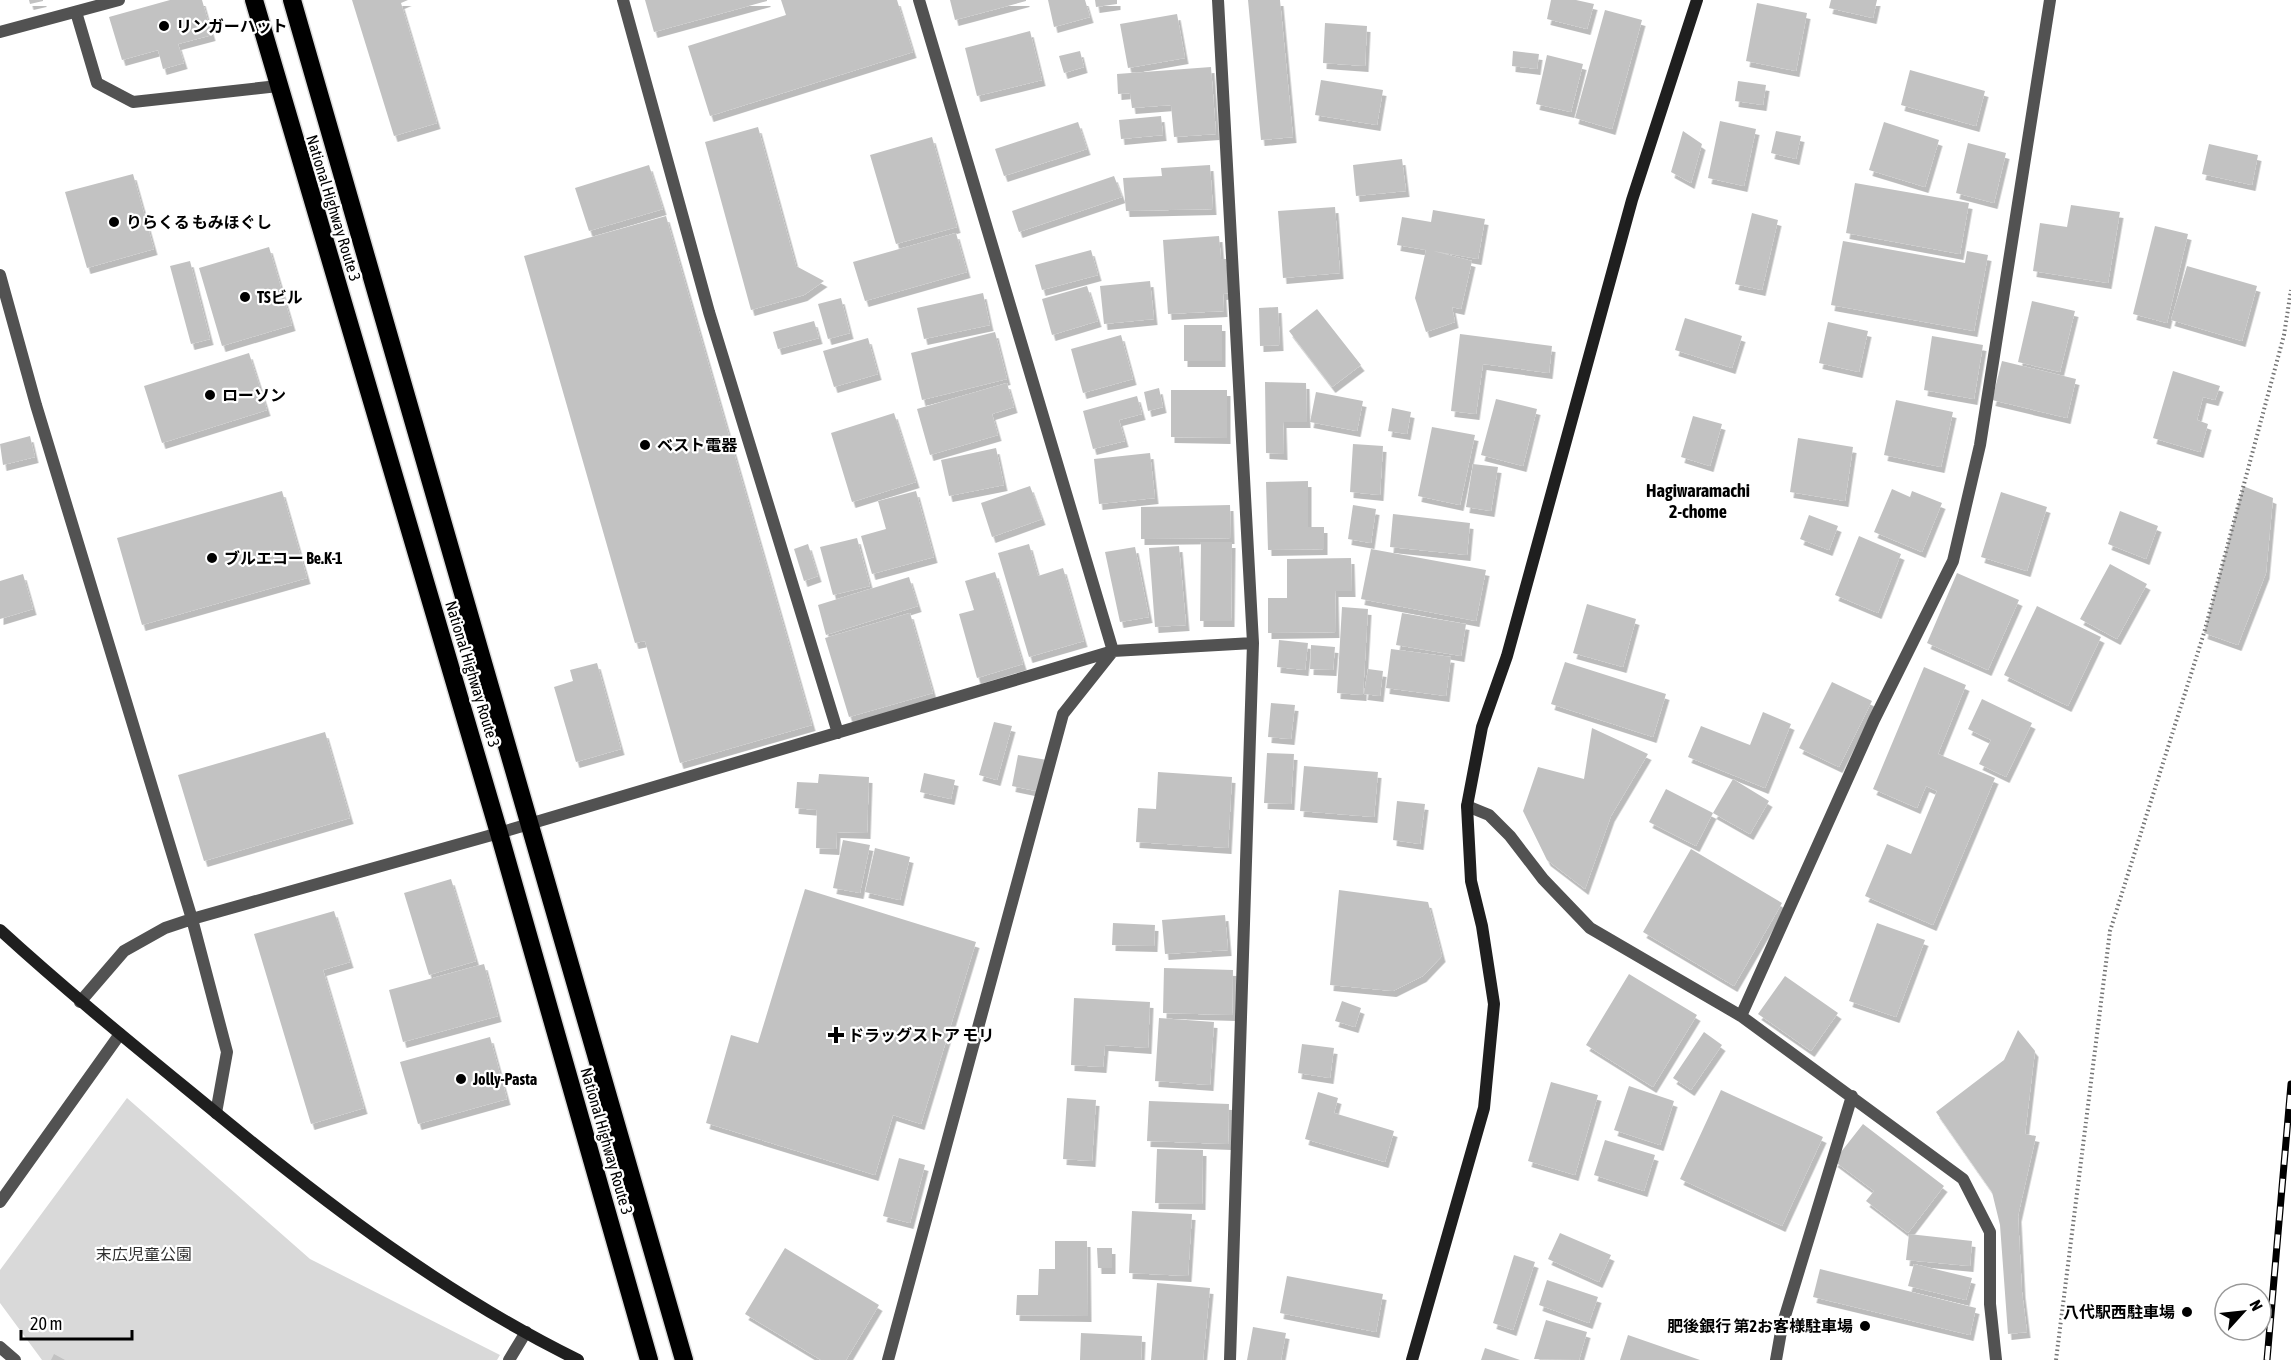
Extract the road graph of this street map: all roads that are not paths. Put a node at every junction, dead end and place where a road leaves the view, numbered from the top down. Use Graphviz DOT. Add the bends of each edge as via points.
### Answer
graph roads {
  1 [pos="119,0"];
  2 [pos="254,0"];
  3 [pos="292,0"];
  4 [pos="623,0"];
  5 [pos="919,0"];
  6 [pos="1218,0"];
  7 [pos="1697,0"];
  8 [pos="2050,0"];
  9 [pos="76,12"];
  10 [pos="0,32"];
  11 [pos="278,86"];
  12 [pos="0,275"];
  13 [pos="1252,643"];
  14 [pos="1113,651"];
  15 [pos="838,733"];
  16 [pos="1467,806"];
  17 [pos="530,823"];
  18 [pos="499,833"];
  19 [pos="192,919"];
  20 [pos="0,930"];
  21 [pos="80,1002"];
  22 [pos="1741,1016"];
  23 [pos="120,1034"];
  24 [pos="1852,1096"];
  25 [pos="216,1113"];
  26 [pos="0,1202"];
  27 [pos="526,1332"];
  28 [pos="0,1347"];
  29 [pos="15,1360"];
  30 [pos="509,1360"];
  31 [pos="578,1360"];
  32 [pos="649,1360"];
  33 [pos="684,1360"];
  34 [pos="888,1360"];
  35 [pos="1230,1360"];
  36 [pos="1412,1360"];
  37 [pos="1776,1360"];
  38 [pos="1996,1360"];
  1 -- 9 [label="street"];
  2 -- 11 [label="highway, National Highway Route 3"];
  3 -- 17 [label="highway, National Highway Route 3"];
  4 -- 15 [label="street" via="709,312"];
  5 -- 14 [label="street"];
  6 -- 13 [label="street"];
  7 -- 16 [label="street" via="1632,200 1507,656 1482,727"];
  8 -- 22 [label="street" via="1980,445 1953,561 1874,720"];
  9 -- 10 [label="street"];
  9 -- 11 [label="street" via="97,83 133,102"];
  11 -- 18 [label="highway, National Highway Route 3"];
  12 -- 19 [label="street"];
  13 -- 14 [label="street"];
  13 -- 35 [label="street"];
  14 -- 15 [label="street"];
  14 -- 34 [label="street" via="1063,714"];
  15 -- 17 [label="street"];
  16 -- 22 [label="street" via="1489,815 1590,928"];
  16 -- 36 [label="street" via="1471,881 1494,1004 1484,1108"];
  17 -- 18 [label="street"];
  17 -- 33 [label="highway, National Highway Route 3"];
  18 -- 19 [label="street"];
  18 -- 32 [label="highway, National Highway Route 3"];
  19 -- 21 [label="street" via="165,928 124,951"];
  19 -- 25 [label="street" via="228,1052"];
  20 -- 21 [label="street"];
  21 -- 23 [label="street"];
  22 -- 24 [label="street"];
  23 -- 25 [label="street"];
  23 -- 26 [label="street"];
  24 -- 37 [label="street" via="1782,1326"];
  24 -- 38 [label="street" via="1963,1179 1990,1232 1990,1304"];
  25 -- 27 [label="street" via="284,1169 423,1271"];
  27 -- 30 [label="street"];
  27 -- 31 [label="street"];
  28 -- 29 [label="street"];
}
